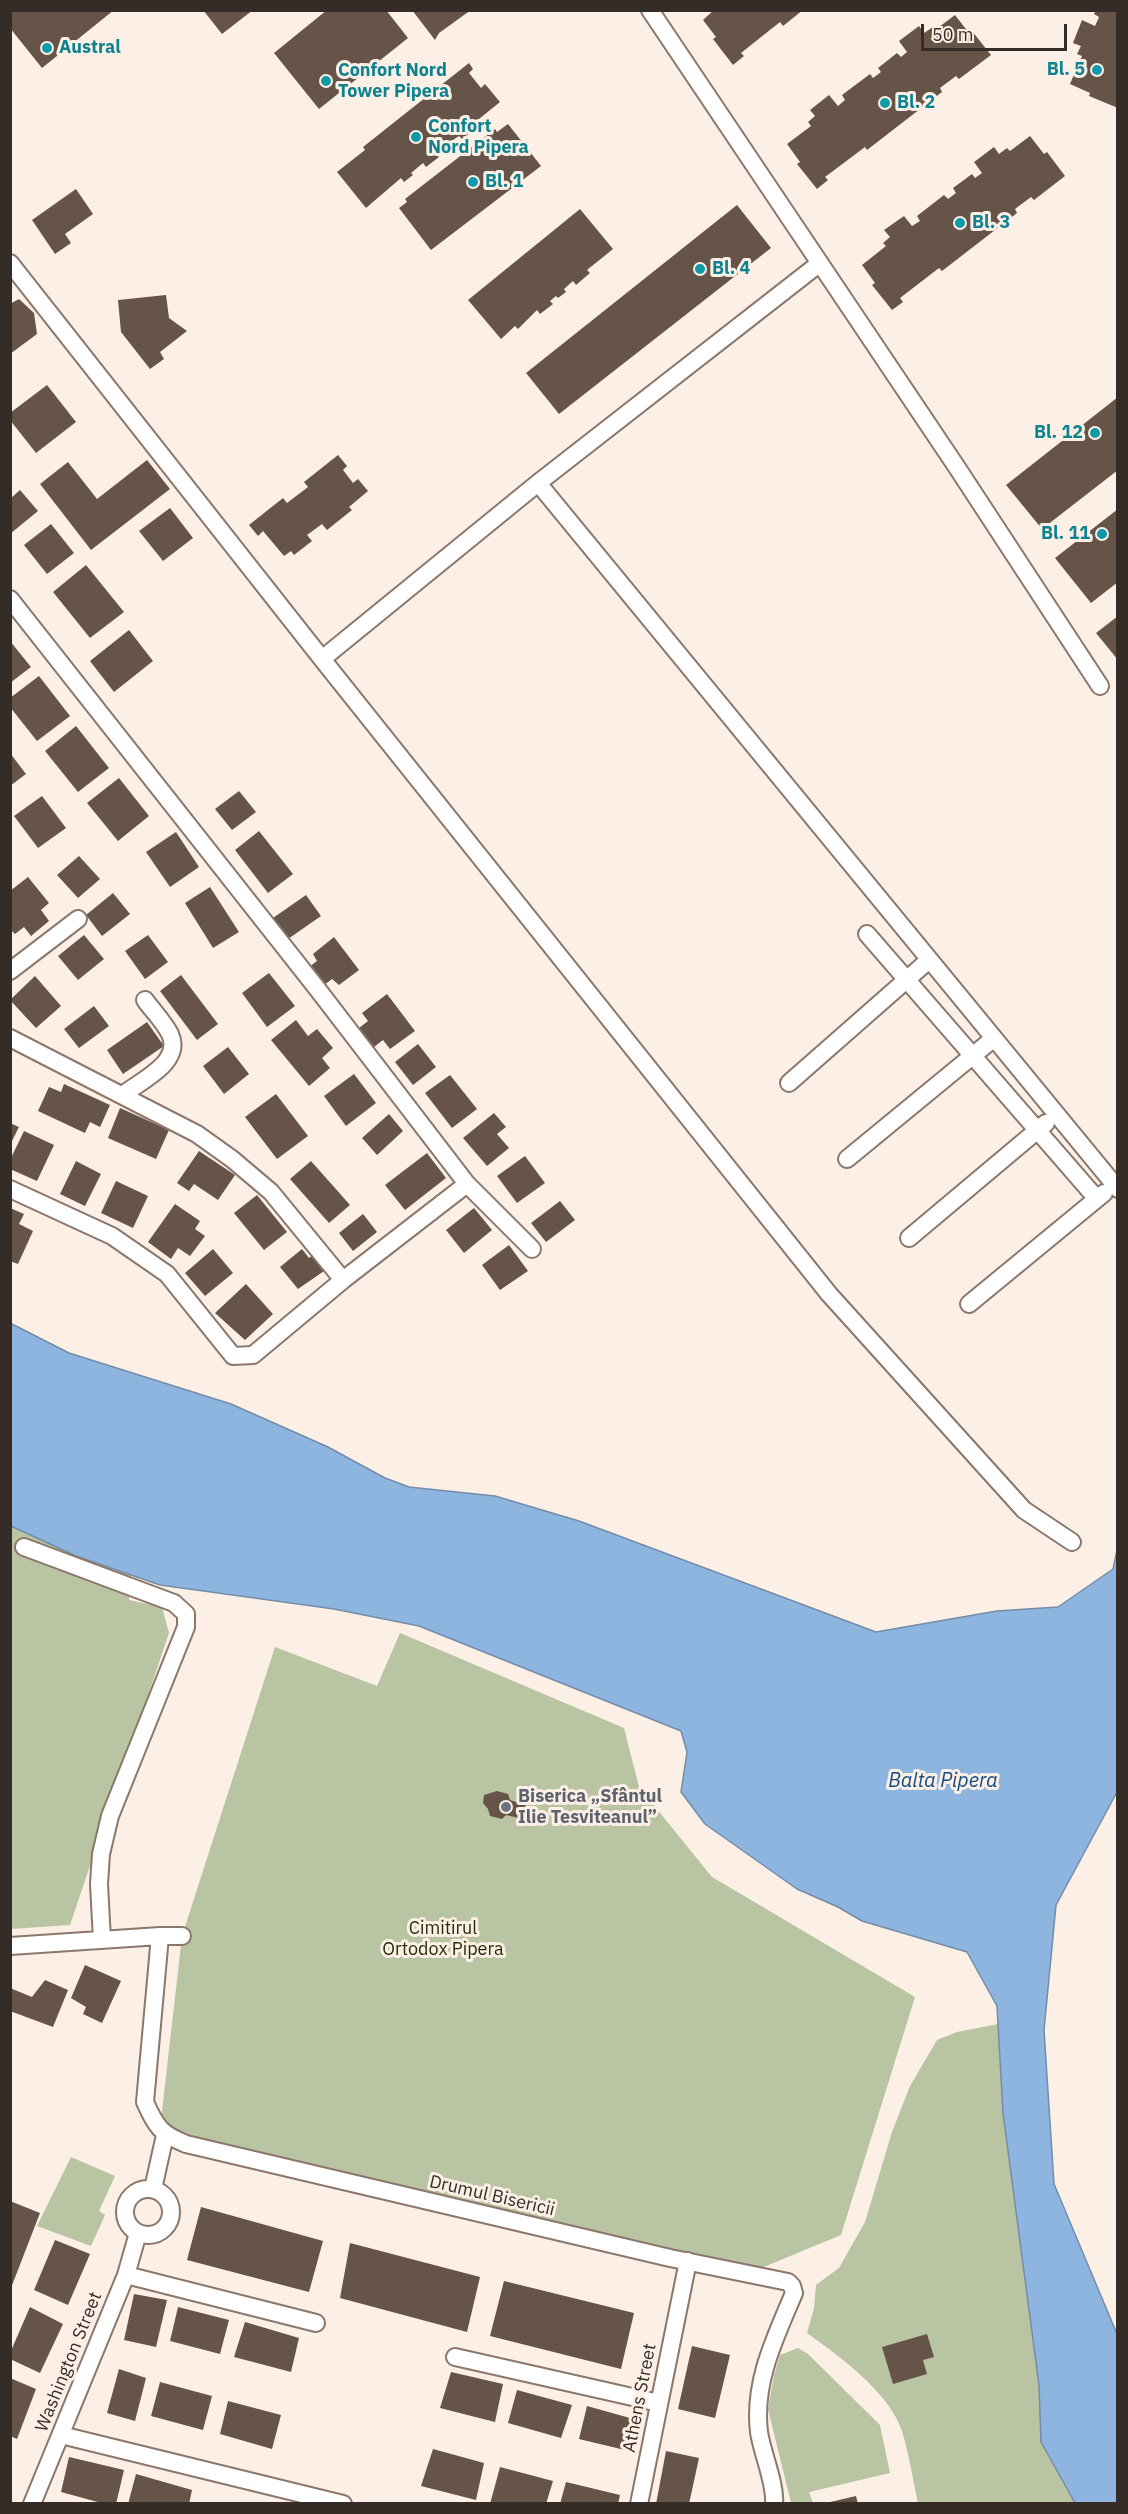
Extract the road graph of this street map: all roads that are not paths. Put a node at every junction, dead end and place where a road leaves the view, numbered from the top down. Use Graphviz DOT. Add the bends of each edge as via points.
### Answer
graph roads {
  1 [pos="650,10"];
  2 [pos="10,263"];
  3 [pos="820,263"];
  4 [pos="538,483"];
  5 [pos="10,599"];
  6 [pos="322,659"];
  7 [pos="1100,686"];
  8 [pos="78,919"];
  9 [pos="867,934"];
  10 [pos="928,960"];
  11 [pos="10,971"];
  12 [pos="907,980"];
  13 [pos="145,1000"];
  14 [pos="10,1038"];
  15 [pos="993,1039"];
  16 [pos="972,1056"];
  17 [pos="789,1083"];
  18 [pos="124,1094"];
  19 [pos="1056,1115"];
  20 [pos="1039,1130"];
  21 [pos="847,1159"];
  22 [pos="466,1184"];
  23 [pos="1116,1187"];
  24 [pos="10,1188"];
  25 [pos="1097,1199"];
  26 [pos="909,1238"];
  27 [pos="532,1249"];
  28 [pos="343,1280"];
  29 [pos="969,1304"];
  30 [pos="1072,1542"];
  31 [pos="24,1547"];
  32 [pos="160,1936"];
  33 [pos="182,1936"];
  34 [pos="102,1940"];
  35 [pos="10,1946"];
  36 [pos="165,2135"];
  37 [pos="153,2189"];
  38 [pos="138,2233"];
  39 [pos="688,2261"];
  40 [pos="126,2275"];
  41 [pos="316,2323"];
  42 [pos="456,2357"];
  43 [pos="659,2403"];
  44 [pos="61,2435"];
  45 [pos="775,2503"];
  46 [pos="32,2504"];
  47 [pos="343,2504"];
  48 [pos="639,2504"];
  1 -- 3 [label="street"];
  2 -- 6 [label="street"];
  3 -- 4 [label="street"];
  3 -- 7 [label="street"];
  4 -- 6 [label="street"];
  4 -- 10 [label="street"];
  5 -- 22 [label="street"];
  6 -- 30 [label="street" via="829,1294 1024,1510"];
  8 -- 11 [label="street"];
  9 -- 12 [label="street"];
  10 -- 12 [label="street"];
  10 -- 15 [label="street"];
  12 -- 16 [label="street"];
  12 -- 17 [label="street"];
  13 -- 18 [label="street" via="170,1034 174,1048 170,1060"];
  14 -- 18 [label="street"];
  15 -- 16 [label="street"];
  15 -- 19 [label="street"];
  16 -- 20 [label="street"];
  16 -- 21 [label="street"];
  18 -- 28 [label="street" via="197,1134 271,1192"];
  19 -- 20 [label="street"];
  19 -- 23 [label="street"];
  20 -- 25 [label="street"];
  20 -- 26 [label="street"];
  22 -- 27 [label="street"];
  22 -- 28 [label="street"];
  23 -- 25 [label="street"];
  24 -- 28 [label="street" via="112,1236 167,1274 233,1356 253,1355"];
  25 -- 29 [label="street"];
  31 -- 34 [label="street" via="174,1603 186,1614 186,1627 110,1816 99,1884"];
  32 -- 33 [label="street"];
  32 -- 34 [label="street"];
  32 -- 36 [label="street" via="145,2102 153,2121"];
  34 -- 35 [label="street"];
  36 -- 37 [label="street"];
  36 -- 39 [label="street, Drumul Bisericii" via="186,2144"];
  37 -- 38 [label="street" via="138,2191 126,2205 128,2224"];
  37 -- 38 [label="street" via="170,2202 171,2217 158,2233"];
  38 -- 40 [label="street, Washington Street"];
  39 -- 43 [label="street, Athens Street"];
  39 -- 45 [label="street, Drumul Bisericii" via="792,2286 794,2294 762,2375 758,2396 759,2434"];
  40 -- 41 [label="street"];
  40 -- 44 [label="street, Washington Street"];
  42 -- 43 [label="street"];
  43 -- 48 [label="street, Athens Street"];
  44 -- 46 [label="street, Washington Street"];
  44 -- 47 [label="street"];
}
